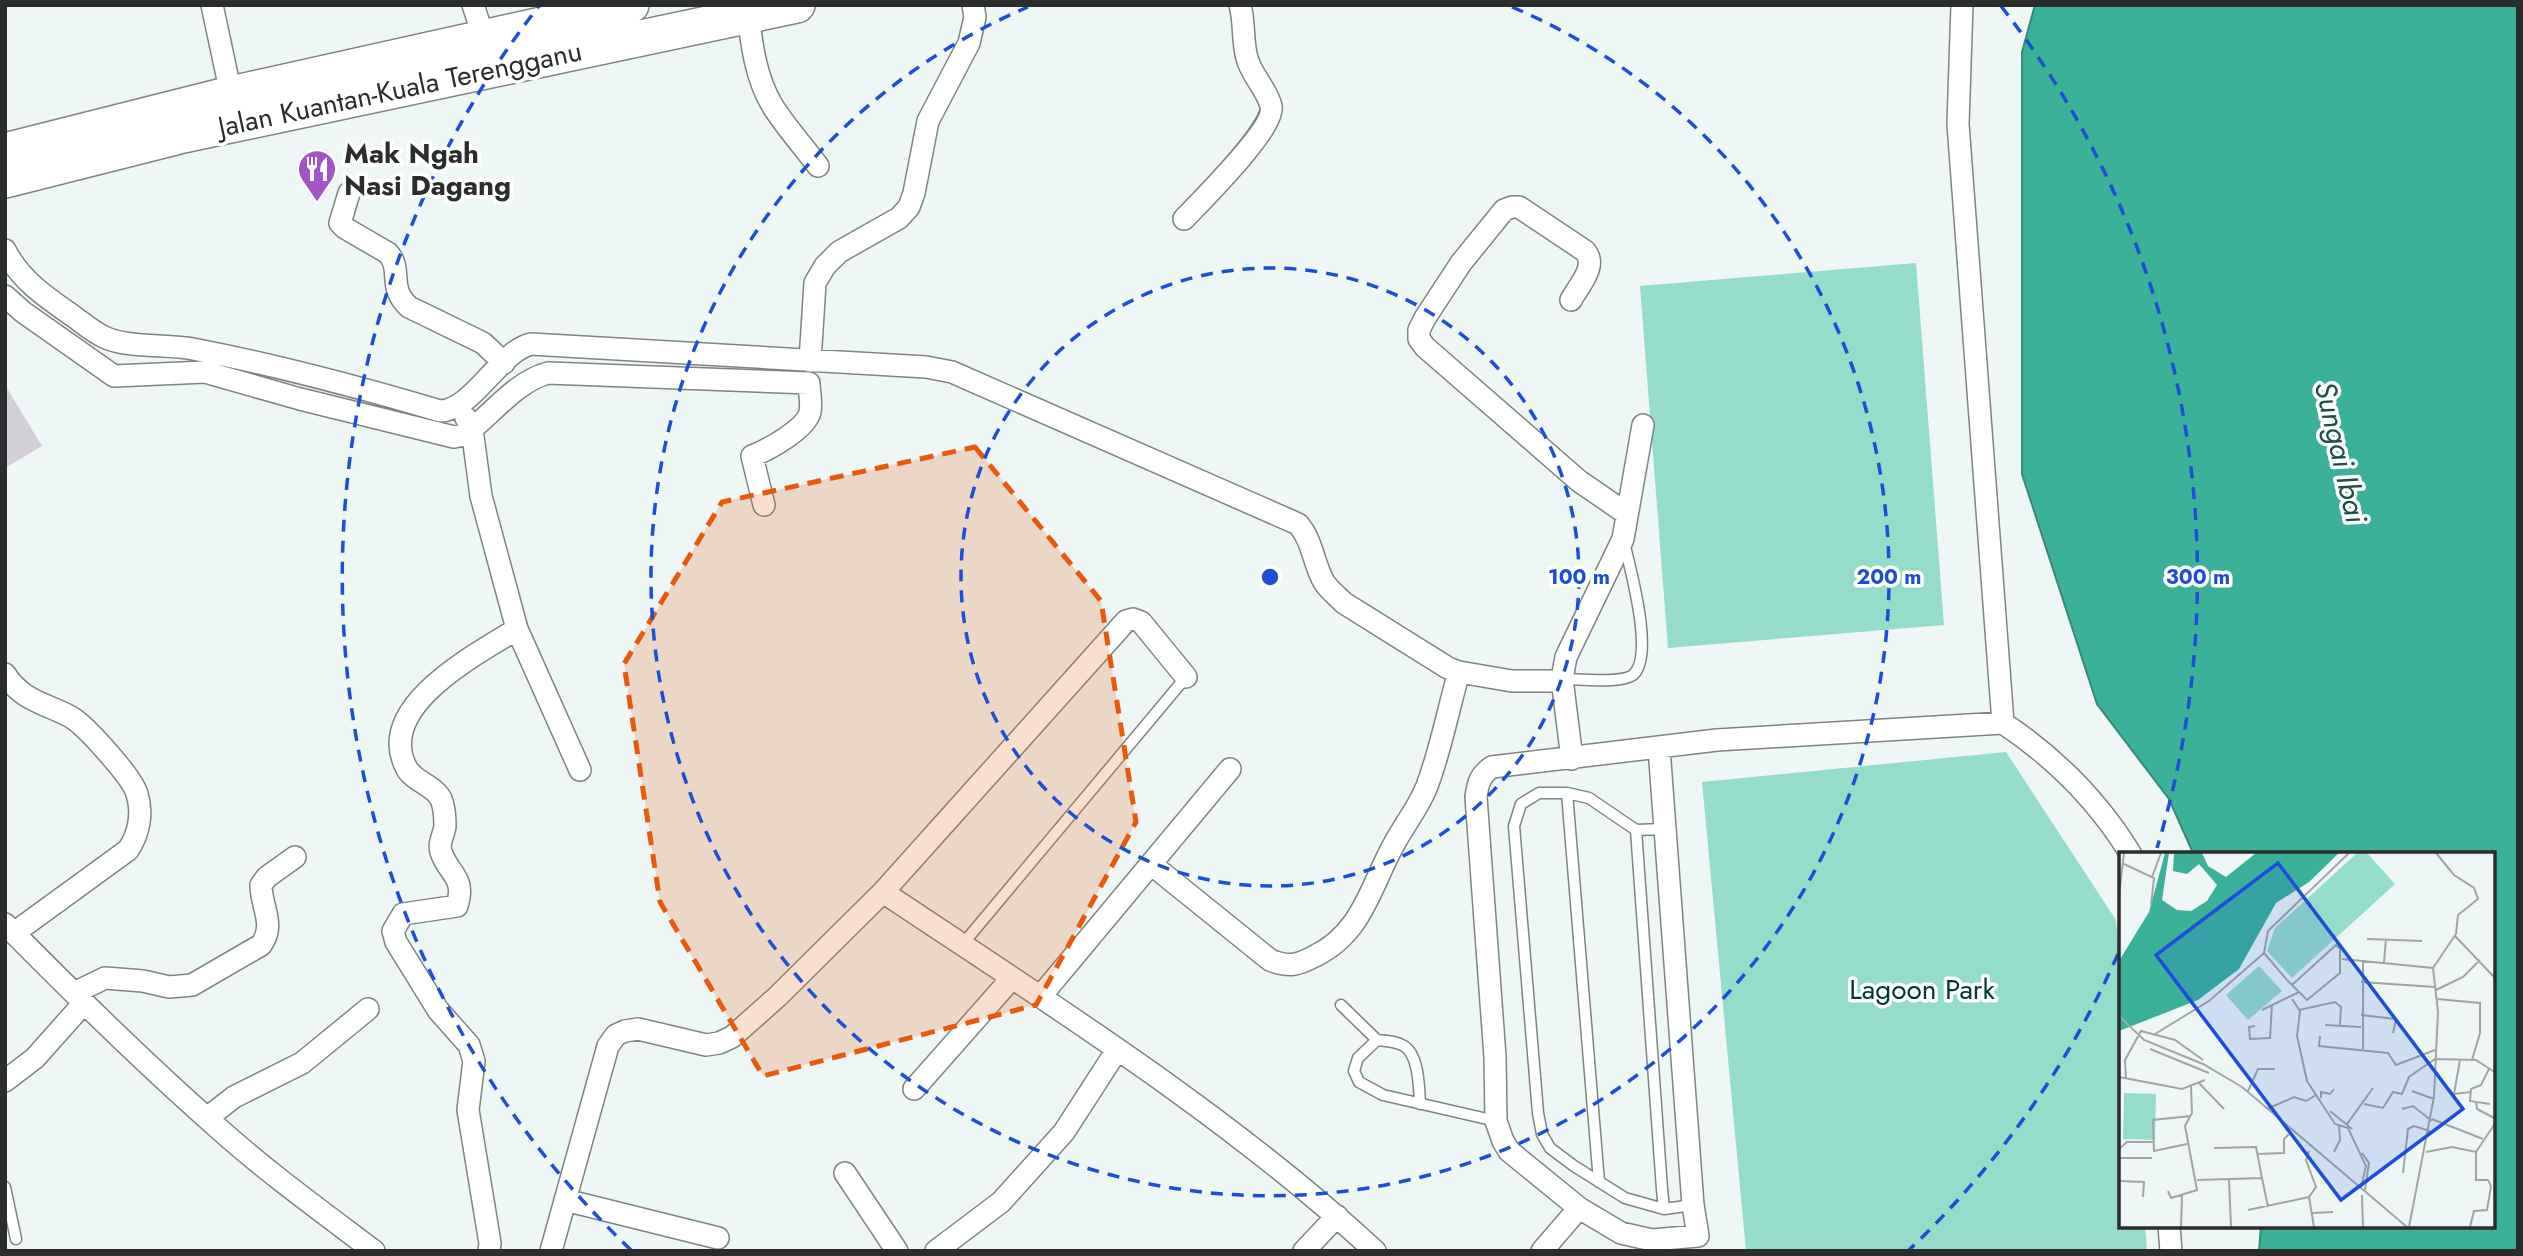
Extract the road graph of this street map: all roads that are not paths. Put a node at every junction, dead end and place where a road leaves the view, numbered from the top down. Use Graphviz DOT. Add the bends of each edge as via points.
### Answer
graph roads {
  1 [pos="212,5"];
  2 [pos="473,5"];
  3 [pos="631,5"];
  4 [pos="797,5"];
  5 [pos="973,5"];
  6 [pos="1240,5"];
  7 [pos="1962,5"];
  8 [pos="748,16"];
  9 [pos="667,19"];
  10 [pos="485,38"];
  11 [pos="231,94"];
  12 [pos="5,151"];
  13 [pos="818,166"];
  14 [pos="5,180"];
  15 [pos="349,193"];
  16 [pos="1184,219"];
  17 [pos="5,250"];
  18 [pos="5,296"];
  19 [pos="1571,300"];
  20 [pos="105,338"];
  21 [pos="88,359"];
  22 [pos="810,361"];
  23 [pos="504,363"];
  24 [pos="458,404"];
  25 [pos="1643,425"];
  26 [pos="472,429"];
  27 [pos="764,505"];
  28 [pos="1627,514"];
  29 [pos="1623,539"];
  30 [pos="517,629"];
  31 [pos="1458,673"];
  32 [pos="5,674"];
  33 [pos="1186,677"];
  34 [pos="1562,679"];
  35 [pos="2003,713"];
  36 [pos="1659,748"];
  37 [pos="1571,751"];
  38 [pos="1230,769"];
  39 [pos="580,770"];
  40 [pos="1567,793"];
  41 [pos="1665,829"];
  42 [pos="1636,830"];
  43 [pos="2129,852"];
  44 [pos="295,856"];
  45 [pos="1151,864"];
  46 [pos="883,892"];
  47 [pos="10,929"];
  48 [pos="962,945"];
  49 [pos="1012,978"];
  50 [pos="1040,997"];
  51 [pos="1341,1005"];
  52 [pos="87,1006"];
  53 [pos="368,1009"];
  54 [pos="1377,1040"];
  55 [pos="1117,1050"];
  56 [pos="5,1081"];
  57 [pos="914,1089"];
  58 [pos="1420,1104"];
  59 [pos="207,1118"];
  60 [pos="1496,1121"];
  61 [pos="845,1173"];
  62 [pos="1599,1182"];
  63 [pos="5,1187"];
  64 [pos="565,1200"];
  65 [pos="1693,1205"];
  66 [pos="1579,1208"];
  67 [pos="1664,1209"];
  68 [pos="1337,1216"];
  69 [pos="2169,1228"];
  70 [pos="718,1238"];
  71 [pos="16,1239"];
  72 [pos="1699,1243"];
  73 [pos="374,1251"];
  74 [pos="489,1251"];
  75 [pos="551,1251"];
  76 [pos="897,1251"];
  77 [pos="936,1251"];
  78 [pos="1304,1251"];
  79 [pos="1375,1251"];
  80 [pos="1542,1251"];
  81 [pos="2171,1251"];
  1 -- 11 [label="street"];
  2 -- 10 [label="street"];
  3 -- 10 [label="highway, Jalan Kuantan-Kuala Terengganu"];
  4 -- 8 [label="highway, Jalan Kuantan-Kuala Terengganu"];
  5 -- 22 [label="street" via="969,43 928,121 909,207 899,218 839,252 814,283"];
  6 -- 16 [label="street" via="1248,63 1271,105 1270,118"];
  7 -- 35 [label="street" via="1958,124"];
  8 -- 9 [label="highway, Jalan Kuantan-Kuala Terengganu"];
  8 -- 13 [label="street" via="763,86"];
  9 -- 14 [label="highway, Jalan Kuantan-Kuala Terengganu"];
  10 -- 11 [label="highway, Jalan Kuantan-Kuala Terengganu"];
  11 -- 12 [label="highway, Jalan Kuantan-Kuala Terengganu"];
  15 -- 23 [label="street" via="340,223 393,258 401,299 483,343"];
  17 -- 20 [label="street" via="32,287"];
  18 -- 21 [label="street"];
  19 -- 28 [label="street" via="1591,258 1519,207 1512,207 1504,210 1461,263 1425,318 1419,339 1579,481"];
  20 -- 21 [label="lane"];
  20 -- 24 [label="street" via="246,360 440,411"];
  21 -- 26 [label="street" via="114,376 205,372 454,437"];
  22 -- 23 [label="street" via="531,344"];
  22 -- 31 [label="street" via="952,372 1298,524 1324,582 1344,603"];
  23 -- 24 [label="street"];
  24 -- 26 [label="street"];
  25 -- 28 [label="street"];
  26 -- 27 [label="street" via="525,383 548,373 808,383 806,421 752,456"];
  26 -- 30 [label="street" via="481,496"];
  28 -- 29 [label="street"];
  29 -- 34 [label="street" via="1575,635"];
  29 -- 34 [label="lane" via="1644,651 1638,668 1618,680"];
  30 -- 39 [label="street"];
  30 -- 74 [label="street" via="431,688 409,711 401,736 407,770 442,802 441,852 457,875 459,897 454,907 403,914 393,931 438,1010 472,1053 468,1110"];
  31 -- 34 [label="street" via="1512,681"];
  31 -- 45 [label="street" via="1426,789 1359,918 1331,948 1296,965 1270,960"];
  32 -- 47 [label="street" via="21,694 88,731 137,793 140,823 128,850"];
  33 -- 46 [label="street" via="1141,622 1126,621"];
  33 -- 48 [label="lane"];
  34 -- 37 [label="street"];
  35 -- 36 [label="street"];
  35 -- 43 [label="street" via="2090,798"];
  36 -- 37 [label="street"];
  36 -- 41 [label="street"];
  37 -- 60 [label="street" via="1492,767 1478,783"];
  38 -- 45 [label="street"];
  40 -- 42 [label="lane" via="1589,798"];
  40 -- 62 [label="lane"];
  40 -- 62 [label="lane" via="1539,793 1521,804 1514,826 1542,1134 1550,1148"];
  41 -- 42 [label="lane"];
  41 -- 65 [label="street"];
  42 -- 67 [label="lane"];
  44 -- 52 [label="street" via="261,885 269,926 261,945 192,985 169,987 105,978"];
  45 -- 50 [label="street"];
  46 -- 48 [label="street"];
  46 -- 64 [label="street" via="732,1037 706,1045 638,1030 616,1035 608,1046"];
  47 -- 52 [label="street"];
  48 -- 49 [label="street"];
  49 -- 50 [label="street"];
  49 -- 57 [label="street"];
  50 -- 55 [label="street"];
  51 -- 54 [label="lane"];
  52 -- 56 [label="street"];
  52 -- 59 [label="street"];
  53 -- 59 [label="street" via="302,1063 241,1093"];
  54 -- 58 [label="lane" via="1407,1047"];
  54 -- 58 [label="lane" via="1358,1058 1354,1071 1359,1082 1372,1091"];
  55 -- 68 [label="street" via="1217,1119"];
  55 -- 77 [label="street" via="1064,1132 1001,1202"];
  58 -- 60 [label="lane"];
  59 -- 73 [label="street"];
  60 -- 66 [label="street" via="1509,1150"];
  61 -- 76 [label="street"];
  62 -- 67 [label="lane" via="1637,1203"];
  63 -- 71 [label="lane"];
  64 -- 70 [label="street"];
  64 -- 75 [label="street"];
  65 -- 67 [label="lane"];
  65 -- 72 [label="street"];
  66 -- 72 [label="street" via="1621,1233"];
  66 -- 80 [label="street"];
  68 -- 78 [label="street"];
  68 -- 79 [label="street"];
  69 -- 81 [label="street"];
}
